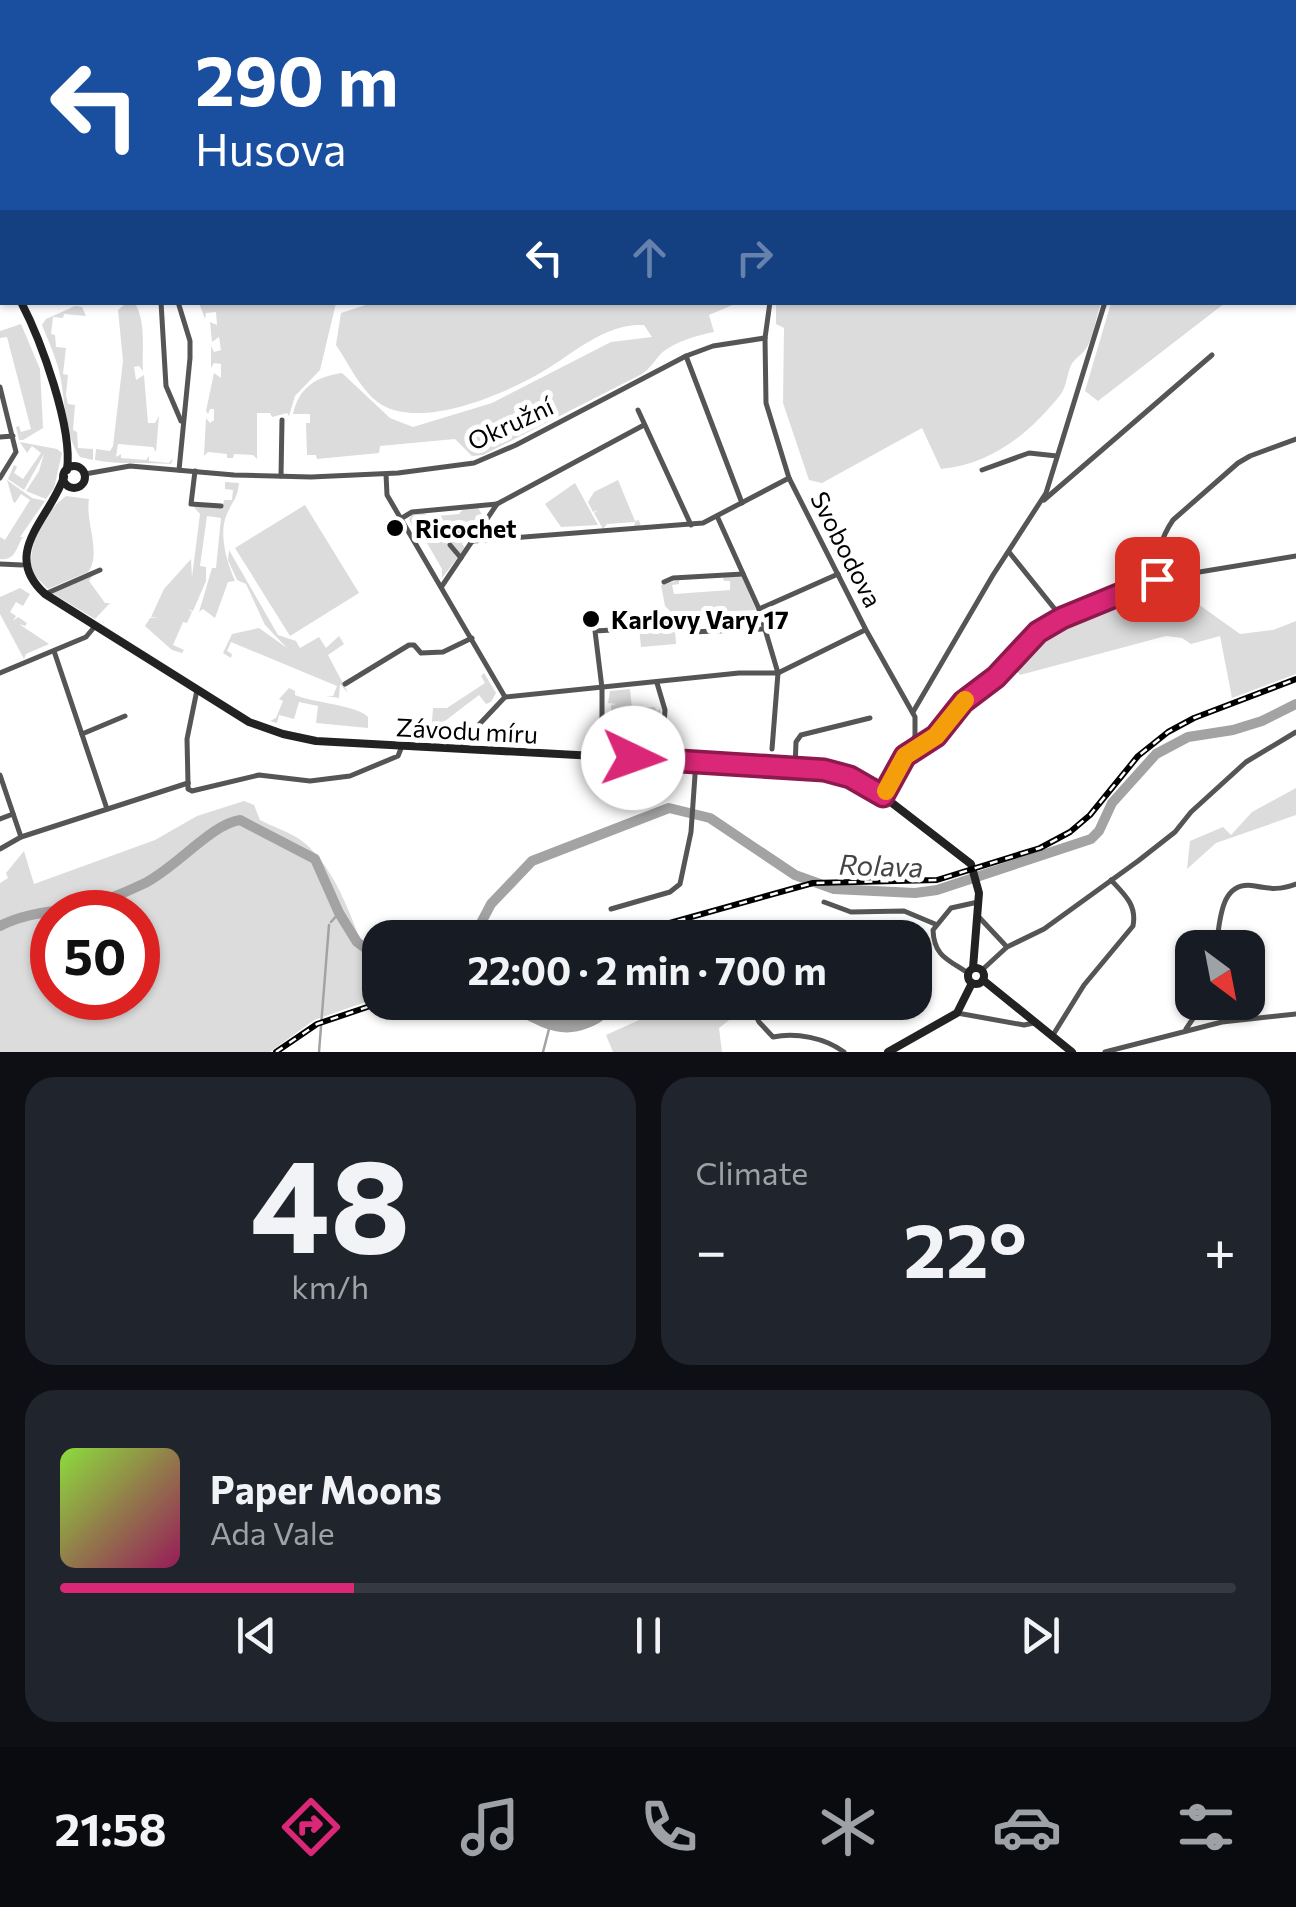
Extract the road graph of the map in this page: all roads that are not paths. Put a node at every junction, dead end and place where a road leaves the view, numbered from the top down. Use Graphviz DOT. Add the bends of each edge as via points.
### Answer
graph roads {
  1 [pos="21,305"];
  2 [pos="161,305"];
  3 [pos="179,305"];
  4 [pos="770,305"];
  5 [pos="1104,305"];
  6 [pos="764,338"];
  7 [pos="1212,355"];
  8 [pos="686,356"];
  9 [pos="0,387"];
  10 [pos="638,410"];
  11 [pos="282,420"];
  12 [pos="182,424"];
  13 [pos="644,425"];
  14 [pos="65,435"];
  15 [pos="13,436"];
  16 [pos="0,438"];
  17 [pos="1296,440"];
  18 [pos="1057,456"];
  19 [pos="179,470"];
  20 [pos="982,470"];
  21 [pos="82,471"];
  22 [pos="195,471"];
  23 [pos="65,474"];
  24 [pos="386,474"];
  25 [pos="281,476"];
  26 [pos="0,478"];
  27 [pos="790,478"];
  28 [pos="73,488"];
  29 [pos="742,503"];
  30 [pos="497,504"];
  31 [pos="1039,505"];
  32 [pos="221,506"];
  33 [pos="480,506"];
  34 [pos="48,507"];
  35 [pos="717,516"];
  36 [pos="488,517"];
  37 [pos="401,518"];
  38 [pos="691,525"];
  39 [pos="473,541"];
  40 [pos="450,545"];
  41 [pos="1009,552"];
  42 [pos="1296,556"];
  43 [pos="461,558"];
  44 [pos="0,564"];
  45 [pos="22,565"];
  46 [pos="100,570"];
  47 [pos="744,574"];
  48 [pos="838,574"];
  49 [pos="1157,579"];
  50 [pos="664,582"];
  51 [pos="442,586"];
  52 [pos="45,594"];
  53 [pos="759,610"];
  54 [pos="1062,618"];
  55 [pos="96,625"];
  56 [pos="612,630"];
  57 [pos="763,630"];
  58 [pos="866,630"];
  59 [pos="692,632"];
  60 [pos="472,638"];
  61 [pos="54,651"];
  62 [pos="778,672"];
  63 [pos="0,674"];
  64 [pos="345,684"];
  65 [pos="656,684"];
  66 [pos="602,688"];
  67 [pos="197,690"];
  68 [pos="505,698"];
  69 [pos="913,712"];
  70 [pos="126,716"];
  71 [pos="870,718"];
  72 [pos="1296,732"];
  73 [pos="82,734"];
  74 [pos="664,740"];
  75 [pos="402,746"];
  76 [pos="456,749"];
  77 [pos="772,749"];
  78 [pos="905,756"];
  79 [pos="602,757"];
  80 [pos="696,762"];
  81 [pos="795,767"];
  82 [pos="0,775"];
  83 [pos="188,783"];
  84 [pos="883,796"];
  85 [pos="108,808"];
  86 [pos="13,814"];
  87 [pos="0,818"];
  88 [pos="22,837"];
  89 [pos="0,849"];
  90 [pos="1112,880"];
  91 [pos="1296,884"];
  92 [pos="824,902"];
  93 [pos="978,902"];
  94 [pos="611,910"];
  95 [pos="976,915"];
  96 [pos="936,924"];
  97 [pos="1219,930"];
  98 [pos="1007,947"];
  99 [pos="976,975"];
  100 [pos="957,1013"];
  101 [pos="1296,1014"];
  102 [pos="758,1020"];
  103 [pos="1192,1020"];
  104 [pos="1036,1021"];
  105 [pos="1186,1030"];
  106 [pos="1053,1035"];
  107 [pos="1060,1046"];
  108 [pos="1122,1050"];
  109 [pos="844,1052"];
  110 [pos="888,1052"];
  111 [pos="1072,1052"];
  112 [pos="1105,1052"];
  1 -- 14 [label="main road" via="43,353"];
  2 -- 12 [label="street" via="166,386"];
  3 -- 12 [label="street" via="190,341"];
  4 -- 6 [label="street, Svobodova"];
  5 -- 18 [label="street"];
  6 -- 8 [label="street, Okružní"];
  6 -- 27 [label="street, Svobodova" via="766,403"];
  7 -- 31 [label="street"];
  8 -- 24 [label="street, Okružní" via="474,463"];
  8 -- 29 [label="street"];
  9 -- 15 [label="street"];
  10 -- 13 [label="street"];
  11 -- 25 [label="street"];
  12 -- 19 [label="street"];
  13 -- 30 [label="street"];
  13 -- 38 [label="street"];
  14 -- 21 [label="main road"];
  14 -- 23 [label="main road"];
  15 -- 16 [label="street"];
  15 -- 26 [label="street" via="16,452"];
  17 -- 49 [label="street" via="1250,456 1173,520"];
  18 -- 20 [label="street" via="1029,453"];
  18 -- 31 [label="street"];
  19 -- 21 [label="street, Okružní"];
  19 -- 22 [label="street, Okružní"];
  21 -- 23 [label="main road, Okružní"];
  21 -- 28 [label="main road" via="82,484"];
  22 -- 25 [label="street, Okružní"];
  22 -- 32 [label="street" via="191,504"];
  23 -- 28 [label="main road"];
  23 -- 34 [label="main road"];
  24 -- 25 [label="street, Okružní"];
  24 -- 37 [label="street" via="387,495"];
  27 -- 29 [label="street"];
  27 -- 48 [label="street, Svobodova"];
  28 -- 34 [label="main road"];
  29 -- 35 [label="street"];
  30 -- 33 [label="street"];
  30 -- 36 [label="street"];
  31 -- 41 [label="street"];
  33 -- 36 [label="street"];
  33 -- 37 [label="street"];
  34 -- 45 [label="main road" via="23,546"];
  35 -- 38 [label="street"];
  35 -- 47 [label="street"];
  36 -- 39 [label="street"];
  37 -- 51 [label="street"];
  38 -- 39 [label="street"];
  39 -- 43 [label="street"];
  40 -- 43 [label="street"];
  41 -- 54 [label="street"];
  41 -- 69 [label="street"];
  42 -- 49 [label="street"];
  43 -- 51 [label="street"];
  44 -- 45 [label="street"];
  45 -- 52 [label="main road, Závodu míru"];
  46 -- 52 [label="street"];
  47 -- 50 [label="street"];
  47 -- 53 [label="street"];
  48 -- 53 [label="street"];
  48 -- 58 [label="street, Svobodova"];
  49 -- 54 [label="street"];
  51 -- 60 [label="street"];
  52 -- 55 [label="main road, Závodu míru"];
  53 -- 57 [label="street"];
  54 -- 78 [label="street" via="963,702 936,736"];
  55 -- 61 [label="street" via="88,636"];
  55 -- 67 [label="main road, Závodu míru"];
  56 -- 66 [label="street" via="595,631"];
  57 -- 59 [label="street"];
  57 -- 62 [label="street"];
  58 -- 62 [label="street"];
  58 -- 69 [label="street, Svobodova"];
  60 -- 64 [label="street" via="443,652 421,653 409,645"];
  60 -- 68 [label="street"];
  61 -- 63 [label="street"];
  61 -- 73 [label="street"];
  62 -- 65 [label="street"];
  62 -- 77 [label="street"];
  65 -- 66 [label="street"];
  65 -- 74 [label="street" via="665,710"];
  66 -- 68 [label="street"];
  66 -- 79 [label="street"];
  67 -- 75 [label="main road, Závodu míru" via="274,732"];
  67 -- 83 [label="street" via="187,739"];
  68 -- 76 [label="street"];
  69 -- 78 [label="street" via="916,731"];
  70 -- 73 [label="street"];
  71 -- 81 [label="street" via="801,736"];
  72 -- 90 [label="street" via="1246,762 1175,832"];
  73 -- 85 [label="street"];
  75 -- 76 [label="main road, Závodu míru"];
  75 -- 83 [label="street" via="396,756 328,780 259,775 192,791"];
  76 -- 79 [label="main road, Závodu míru"];
  78 -- 84 [label="street"];
  79 -- 80 [label="main road, Závodu míru"];
  80 -- 81 [label="main road, Závodu míru"];
  80 -- 94 [label="street" via="682,878 676,888"];
  81 -- 84 [label="main road, Závodu míru" via="844,774"];
  82 -- 86 [label="street"];
  83 -- 85 [label="street"];
  84 -- 93 [label="main road, Závodu míru" via="967,861"];
  85 -- 88 [label="street"];
  86 -- 87 [label="street"];
  86 -- 88 [label="street"];
  88 -- 89 [label="street"];
  90 -- 98 [label="street"];
  90 -- 106 [label="street" via="1132,904 1133,926"];
  91 -- 97 [label="street" via="1273,890 1244,886 1230,893"];
  92 -- 96 [label="street" via="851,912 904,911"];
  93 -- 95 [label="main road, Závodu míru"];
  93 -- 96 [label="street" via="956,905"];
  95 -- 98 [label="street"];
  95 -- 99 [label="main road, Závodu míru"];
  96 -- 99 [label="street" via="933,937 942,958"];
  98 -- 99 [label="street"];
  99 -- 100 [label="main road"];
  99 -- 104 [label="main road"];
  100 -- 104 [label="street" via="1024,1025"];
  100 -- 110 [label="main road"];
  101 -- 105 [label="street"];
  102 -- 109 [label="street" via="773,1037 832,1043"];
  103 -- 105 [label="street"];
  104 -- 106 [label="main road"];
  105 -- 108 [label="street"];
  106 -- 107 [label="main road"];
  107 -- 111 [label="main road"];
  108 -- 112 [label="street"];
}
